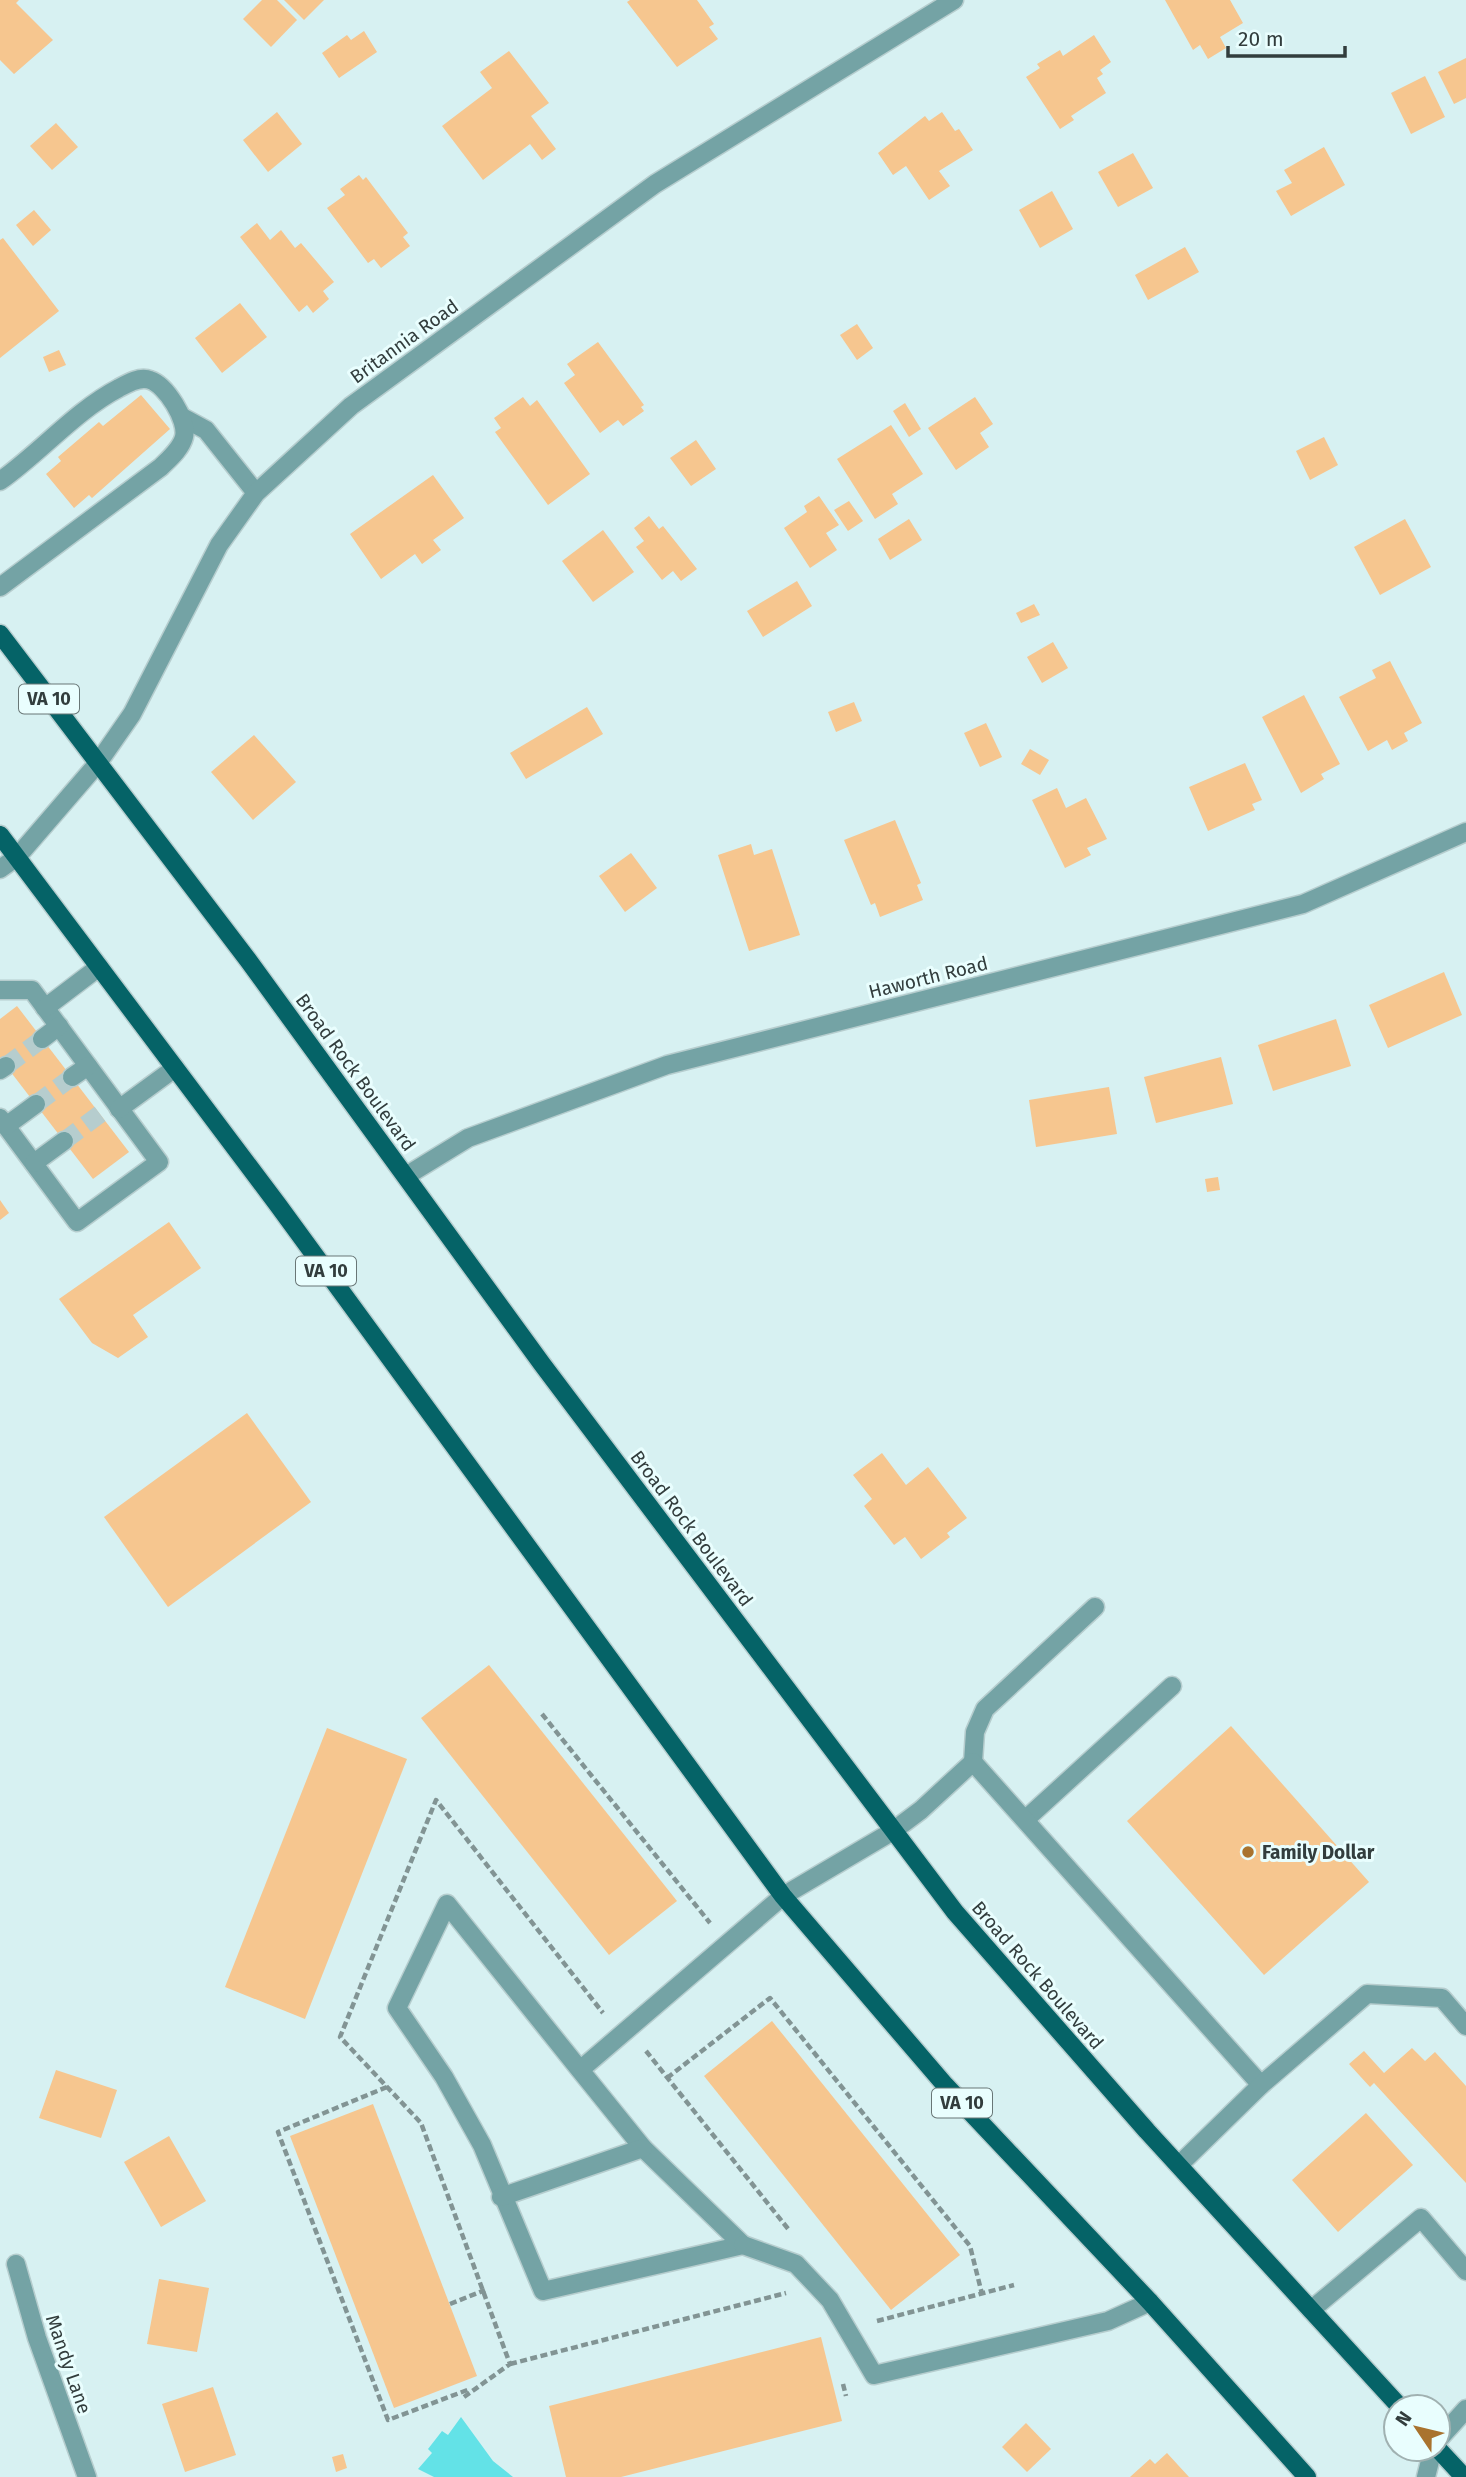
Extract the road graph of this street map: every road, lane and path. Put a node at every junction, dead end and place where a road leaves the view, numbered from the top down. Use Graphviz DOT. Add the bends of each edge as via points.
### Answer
graph roads {
  1 [pos="954,0"];
  2 [pos="181,417"];
  3 [pos="0,481"];
  4 [pos="256,493"];
  5 [pos="0,587"];
  6 [pos="0,635"];
  7 [pos="98,763"];
  8 [pos="1466,832"];
  9 [pos="0,835"];
  10 [pos="17,857"];
  11 [pos="0,869"];
  12 [pos="99,967"];
  13 [pos="0,990"];
  14 [pos="45,1007"];
  15 [pos="59,1026"];
  16 [pos="42,1039"];
  17 [pos="88,1066"];
  18 [pos="175,1068"];
  19 [pos="72,1077"];
  20 [pos="36,1104"];
  21 [pos="117,1106"];
  22 [pos="100,1114"];
  23 [pos="3,1122"];
  24 [pos="64,1141"];
  25 [pos="34,1163"];
  26 [pos="406,1176"];
  27 [pos="1095,1607"];
  28 [pos="1172,1686"];
  29 [pos="542,1714"];
  30 [pos="973,1762"];
  31 [pos="1027,1819"];
  32 [pos="893,1831"];
  33 [pos="783,1896"];
  34 [pos="727,1944"];
  35 [pos="1466,2026"];
  36 [pos="628,2029"];
  37 [pos="580,2070"];
  38 [pos="667,2078"];
  39 [pos="1261,2085"];
  40 [pos="387,2087"];
  41 [pos="643,2148"];
  42 [pos="1179,2165"];
  43 [pos="501,2197"];
  44 [pos="790,2231"];
  45 [pos="743,2245"];
  46 [pos="16,2264"];
  47 [pos="1466,2271"];
  48 [pos="1014,2285"];
  49 [pos="485,2290"];
  50 [pos="788,2293"];
  51 [pos="982,2294"];
  52 [pos="1150,2302"];
  53 [pos="450,2304"];
  54 [pos="1311,2310"];
  55 [pos="867,2323"];
  56 [pos="510,2364"];
  57 [pos="840,2371"];
  58 [pos="474,2388"];
  59 [pos="1387,2393"];
  60 [pos="846,2396"];
  61 [pos="1466,2409"];
  62 [pos="1452,2424"];
  63 [pos="1451,2463"];
  64 [pos="86,2477"];
  65 [pos="1307,2477"];
  66 [pos="1464,2477"];
  1 -- 4 [label="street, Britannia Road" via="655,184 351,406"];
  2 -- 3 [label="street" via="158,384 138,379 83,412"];
  2 -- 4 [label="street" via="205,430"];
  2 -- 5 [label="street" via="184,438 161,467"];
  4 -- 7 [label="street, Britannia Road" via="219,545 132,714"];
  6 -- 7 [label="main road, Broad Rock Boulevard / VA 10"];
  7 -- 10 [label="street, Britannia Road"];
  7 -- 26 [label="main road, Broad Rock Boulevard / VA 10"];
  8 -- 26 [label="street, Haworth Road" via="1304,904 667,1065 468,1138"];
  9 -- 10 [label="main road, VA 10"];
  10 -- 11 [label="street, Britannia Road"];
  10 -- 12 [label="main road, VA 10"];
  12 -- 14 [label="street"];
  12 -- 18 [label="main road, VA 10"];
  13 -- 14 [label="street" via="32,990"];
  14 -- 15 [label="street"];
  15 -- 16 [label="street"];
  15 -- 17 [label="street"];
  17 -- 19 [label="street"];
  17 -- 21 [label="street"];
  18 -- 21 [label="street"];
  18 -- 33 [label="main road, VA 10"];
  20 -- 23 [label="street"];
  21 -- 22 [label="street"];
  21 -- 25 [label="street" via="159,1162 78,1222"];
  23 -- 25 [label="street"];
  24 -- 25 [label="street"];
  26 -- 32 [label="main road, Broad Rock Boulevard / VA 10"];
  27 -- 30 [label="street" via="985,1709 975,1732"];
  28 -- 31 [label="street"];
  29 -- 34 [label="path"];
  30 -- 31 [label="street"];
  30 -- 32 [label="street"];
  31 -- 39 [label="street"];
  32 -- 33 [label="street"];
  32 -- 42 [label="main road, Broad Rock Boulevard / VA 10" via="955,1912"];
  33 -- 34 [label="street"];
  33 -- 52 [label="main road, VA 10" via="945,2085"];
  34 -- 36 [label="street"];
  35 -- 39 [label="street" via="1442,1998 1367,1994"];
  36 -- 37 [label="street"];
  36 -- 38 [label="path"];
  37 -- 41 [label="street"];
  37 -- 43 [label="street" via="447,1904 397,2008 444,2077 482,2145"];
  38 -- 44 [label="path"];
  38 -- 51 [label="path" via="770,1998 970,2246"];
  39 -- 42 [label="street"];
  40 -- 58 [label="path" via="278,2132 388,2420"];
  41 -- 43 [label="street"];
  41 -- 45 [label="street"];
  42 -- 54 [label="main road, Broad Rock Boulevard / VA 10"];
  43 -- 45 [label="street" via="543,2291"];
  45 -- 52 [label="street" via="796,2264 830,2300 874,2375 1108,2321"];
  46 -- 64 [label="street, Mandy Lane"];
  47 -- 54 [label="street" via="1421,2218"];
  48 -- 51 [label="path"];
  49 -- 53 [label="path"];
  50 -- 56 [label="path"];
  51 -- 55 [label="path"];
  52 -- 65 [label="main road, VA 10"];
  54 -- 59 [label="main road, Broad Rock Boulevard / VA 10"];
  57 -- 60 [label="path"];
  61 -- 62 [label="street"];
  63 -- 66 [label="main road"];
}
